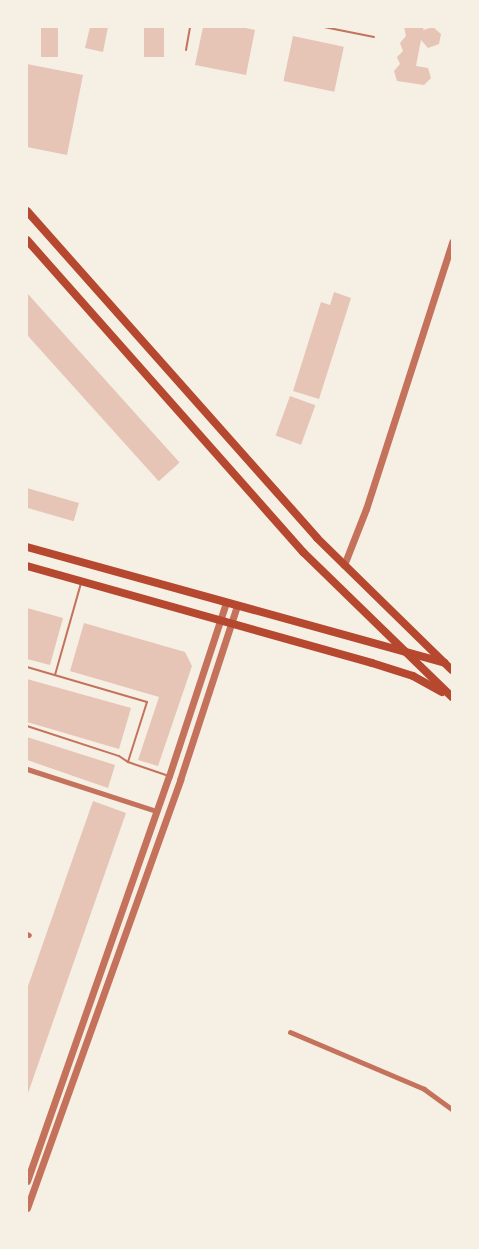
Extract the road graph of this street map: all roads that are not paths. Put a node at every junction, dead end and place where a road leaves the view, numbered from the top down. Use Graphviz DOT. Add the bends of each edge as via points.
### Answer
graph roads {
  1 [pos="190,27"];
  2 [pos="324,27"];
  3 [pos="374,37"];
  4 [pos="186,50"];
  5 [pos="27,212"];
  6 [pos="27,240"];
  7 [pos="452,242"];
  8 [pos="27,547"];
  9 [pos="344,565"];
  10 [pos="27,566"];
  11 [pos="81,582"];
  12 [pos="226,603"];
  13 [pos="237,606"];
  14 [pos="220,621"];
  15 [pos="232,624"];
  16 [pos="406,652"];
  17 [pos="445,663"];
  18 [pos="27,667"];
  19 [pos="452,670"];
  20 [pos="56,675"];
  21 [pos="452,697"];
  22 [pos="27,726"];
  23 [pos="128,762"];
  24 [pos="27,769"];
  25 [pos="169,776"];
  26 [pos="153,810"];
  27 [pos="290,1032"];
  28 [pos="452,1109"];
  29 [pos="27,1181"];
  30 [pos="27,1208"];
  1 -- 4 [label="lane"];
  2 -- 3 [label="lane"];
  5 -- 9 [label="main road"];
  6 -- 16 [label="main road" via="303,552"];
  7 -- 9 [label="street" via="366,509"];
  8 -- 12 [label="main road"];
  9 -- 17 [label="main road"];
  10 -- 11 [label="main road"];
  11 -- 14 [label="main road"];
  11 -- 20 [label="lane"];
  12 -- 13 [label="main road"];
  12 -- 14 [label="street"];
  13 -- 15 [label="street"];
  13 -- 16 [label="main road"];
  14 -- 15 [label="main road"];
  14 -- 25 [label="street"];
  15 -- 21 [label="main road" via="413,676"];
  15 -- 30 [label="street"];
  16 -- 17 [label="main road"];
  16 -- 21 [label="main road"];
  17 -- 19 [label="main road"];
  18 -- 20 [label="lane"];
  20 -- 23 [label="lane" via="147,702"];
  22 -- 23 [label="lane"];
  23 -- 25 [label="lane"];
  24 -- 26 [label="street"];
  25 -- 29 [label="street"];
  27 -- 28 [label="street" via="424,1089"];
}
